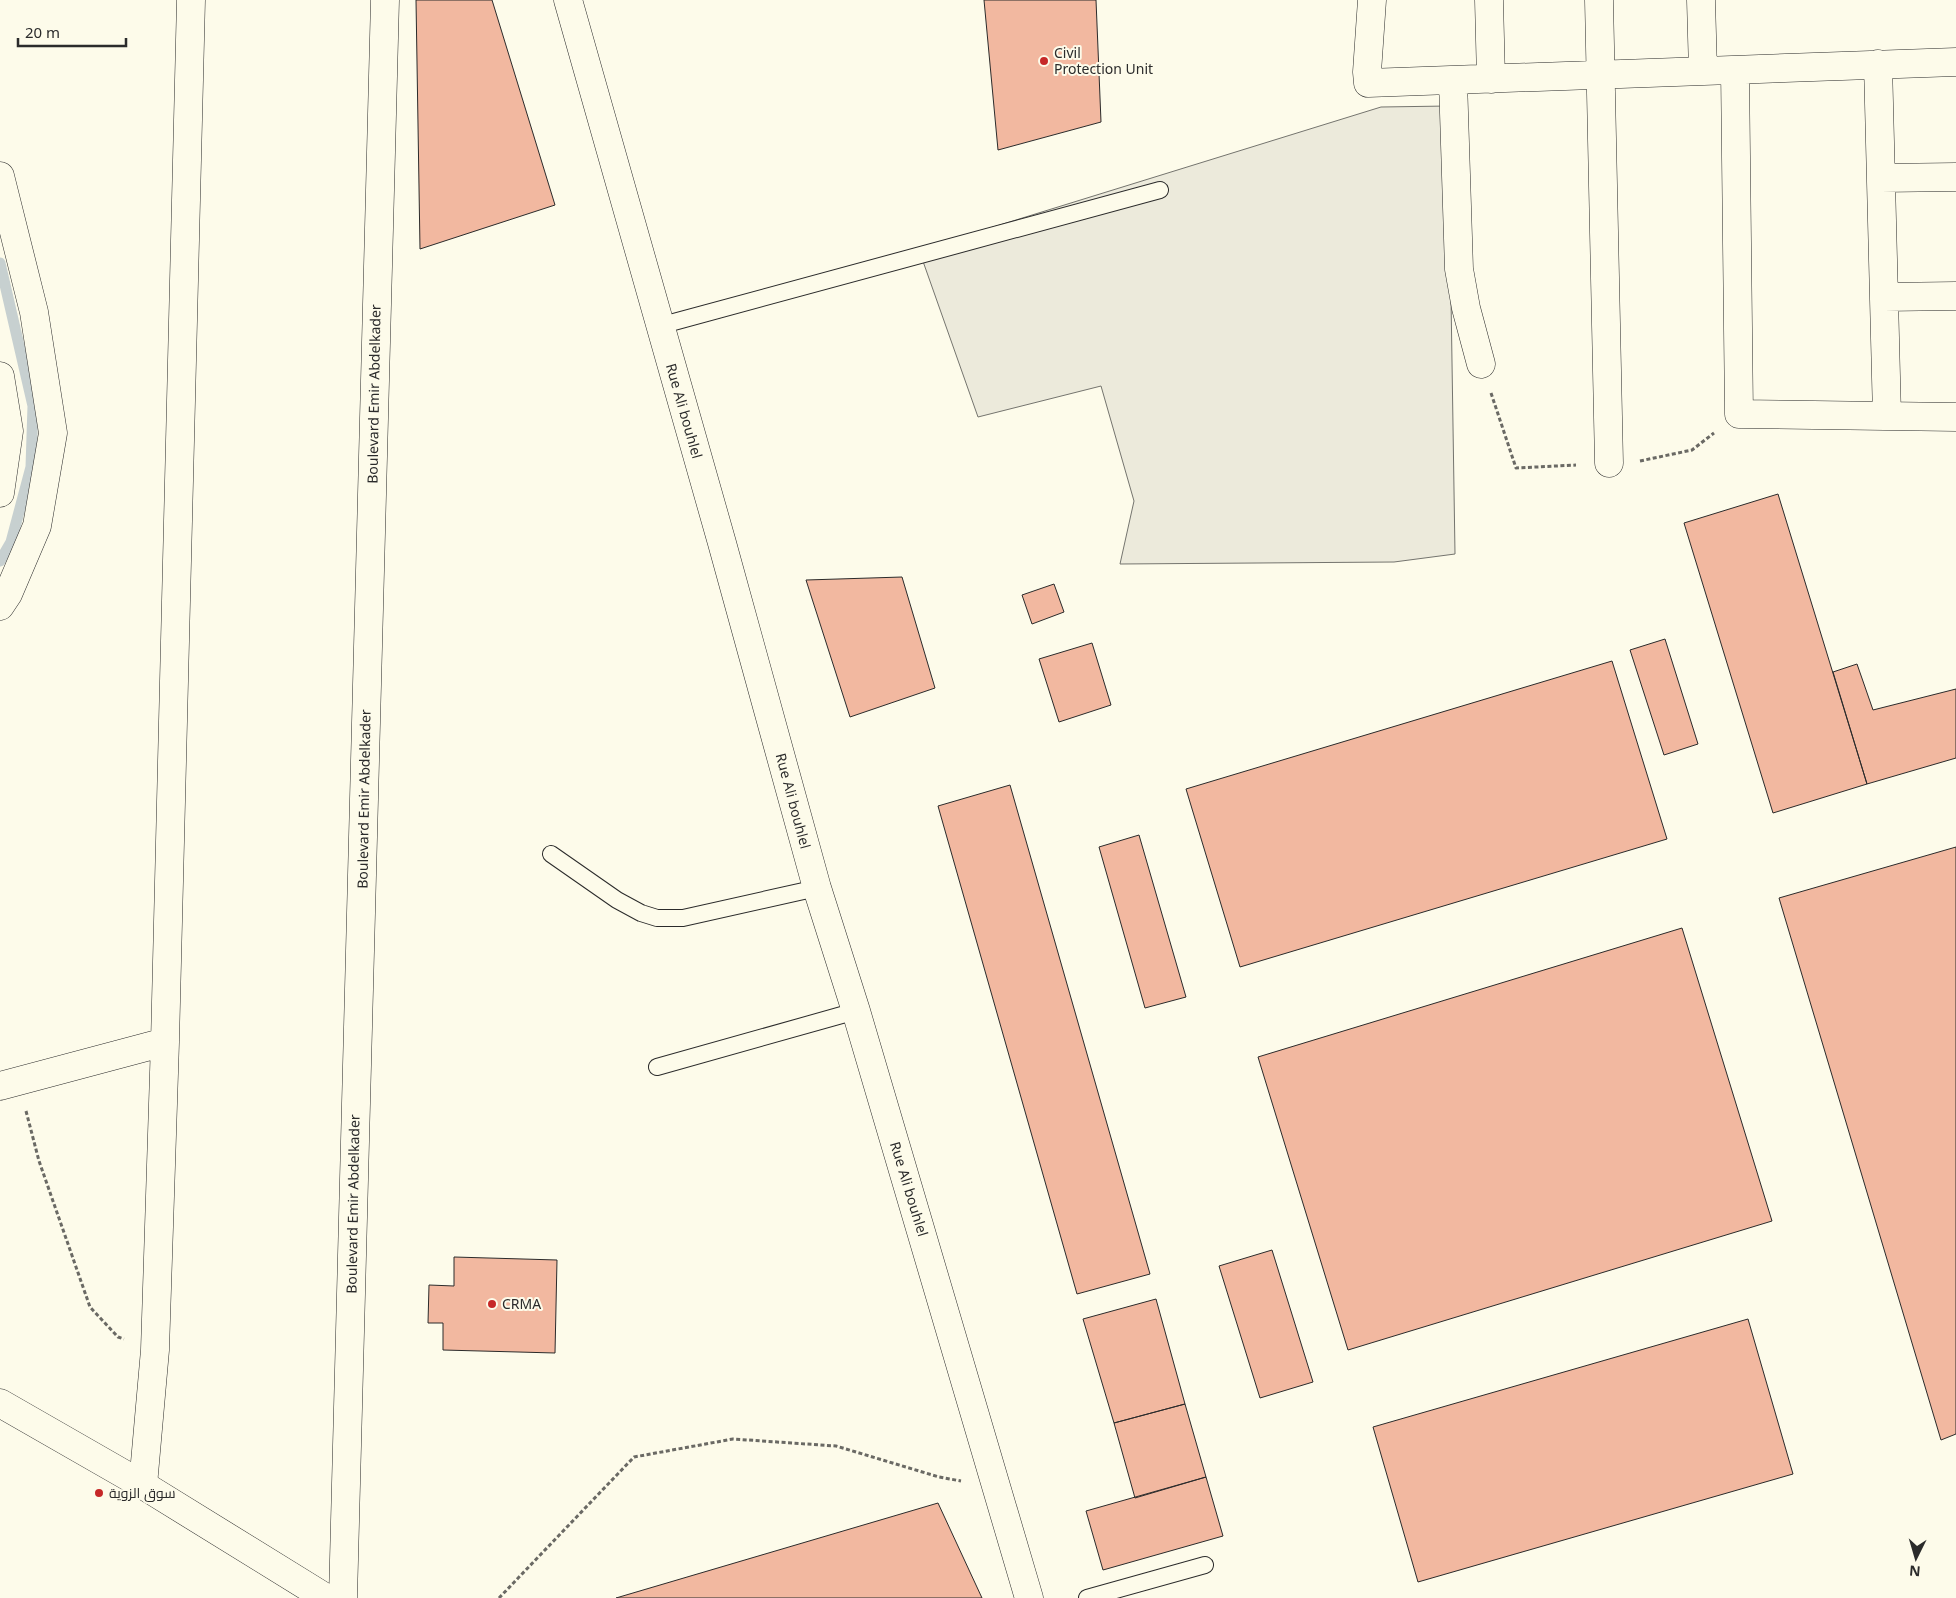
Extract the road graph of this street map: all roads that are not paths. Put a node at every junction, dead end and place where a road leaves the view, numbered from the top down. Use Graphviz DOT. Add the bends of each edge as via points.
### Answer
graph roads {
  1 [pos="191,0"];
  2 [pos="384,0"];
  3 [pos="568,0"];
  4 [pos="1372,0"];
  5 [pos="1490,0"];
  6 [pos="1599,0"];
  7 [pos="1701,0"];
  8 [pos="1956,62"];
  9 [pos="1878,64"];
  10 [pos="1735,70"];
  11 [pos="1703,71"];
  12 [pos="1601,75"];
  13 [pos="1491,79"];
  14 [pos="1453,81"];
  15 [pos="0,176"];
  16 [pos="1956,177"];
  17 [pos="1881,178"];
  18 [pos="1160,190"];
  19 [pos="1956,296"];
  20 [pos="1884,297"];
  21 [pos="659,326"];
  22 [pos="1482,364"];
  23 [pos="0,376"];
  24 [pos="1887,416"];
  25 [pos="1956,417"];
  26 [pos="1609,463"];
  27 [pos="0,493"];
  28 [pos="0,606"];
  29 [pos="552,854"];
  30 [pos="817,888"];
  31 [pos="856,1011"];
  32 [pos="165,1042"];
  33 [pos="657,1067"];
  34 [pos="9,1083"];
  35 [pos="0,1402"];
  36 [pos="143,1485"];
  37 [pos="1204,1566"];
  38 [pos="326,1598"];
  39 [pos="343,1598"];
  40 [pos="1029,1598"];
  41 [pos="1087,1598"];
  1 -- 32 [label="street"];
  2 -- 39 [label="street, Boulevard Emir Abdelkader"];
  3 -- 21 [label="street, Rue Ali bouhlel"];
  4 -- 14 [label="street" via="1368,83"];
  5 -- 13 [label="street"];
  6 -- 12 [label="street"];
  7 -- 11 [label="street"];
  8 -- 9 [label="street"];
  9 -- 10 [label="street"];
  9 -- 17 [label="street"];
  10 -- 11 [label="street"];
  10 -- 24 [label="street" via="1739,414"];
  11 -- 12 [label="street"];
  12 -- 13 [label="street"];
  12 -- 26 [label="street"];
  13 -- 14 [label="street"];
  14 -- 22 [label="street" via="1459,269"];
  15 -- 28 [label="street" via="34,312 53,433 37,526"];
  16 -- 17 [label="street"];
  17 -- 20 [label="street"];
  18 -- 21 [label="lane"];
  19 -- 20 [label="street"];
  20 -- 24 [label="street"];
  21 -- 30 [label="street, Rue Ali bouhlel"];
  23 -- 27 [label="street" via="9,431"];
  24 -- 25 [label="street"];
  29 -- 30 [label="lane" via="617,900 656,918 684,918"];
  30 -- 31 [label="street, Rue Ali bouhlel"];
  31 -- 33 [label="lane"];
  31 -- 40 [label="street, Rue Ali bouhlel"];
  32 -- 34 [label="street"];
  32 -- 36 [label="street" via="155,1350"];
  35 -- 36 [label="street"];
  36 -- 38 [label="street"];
  37 -- 41 [label="lane"];
}
